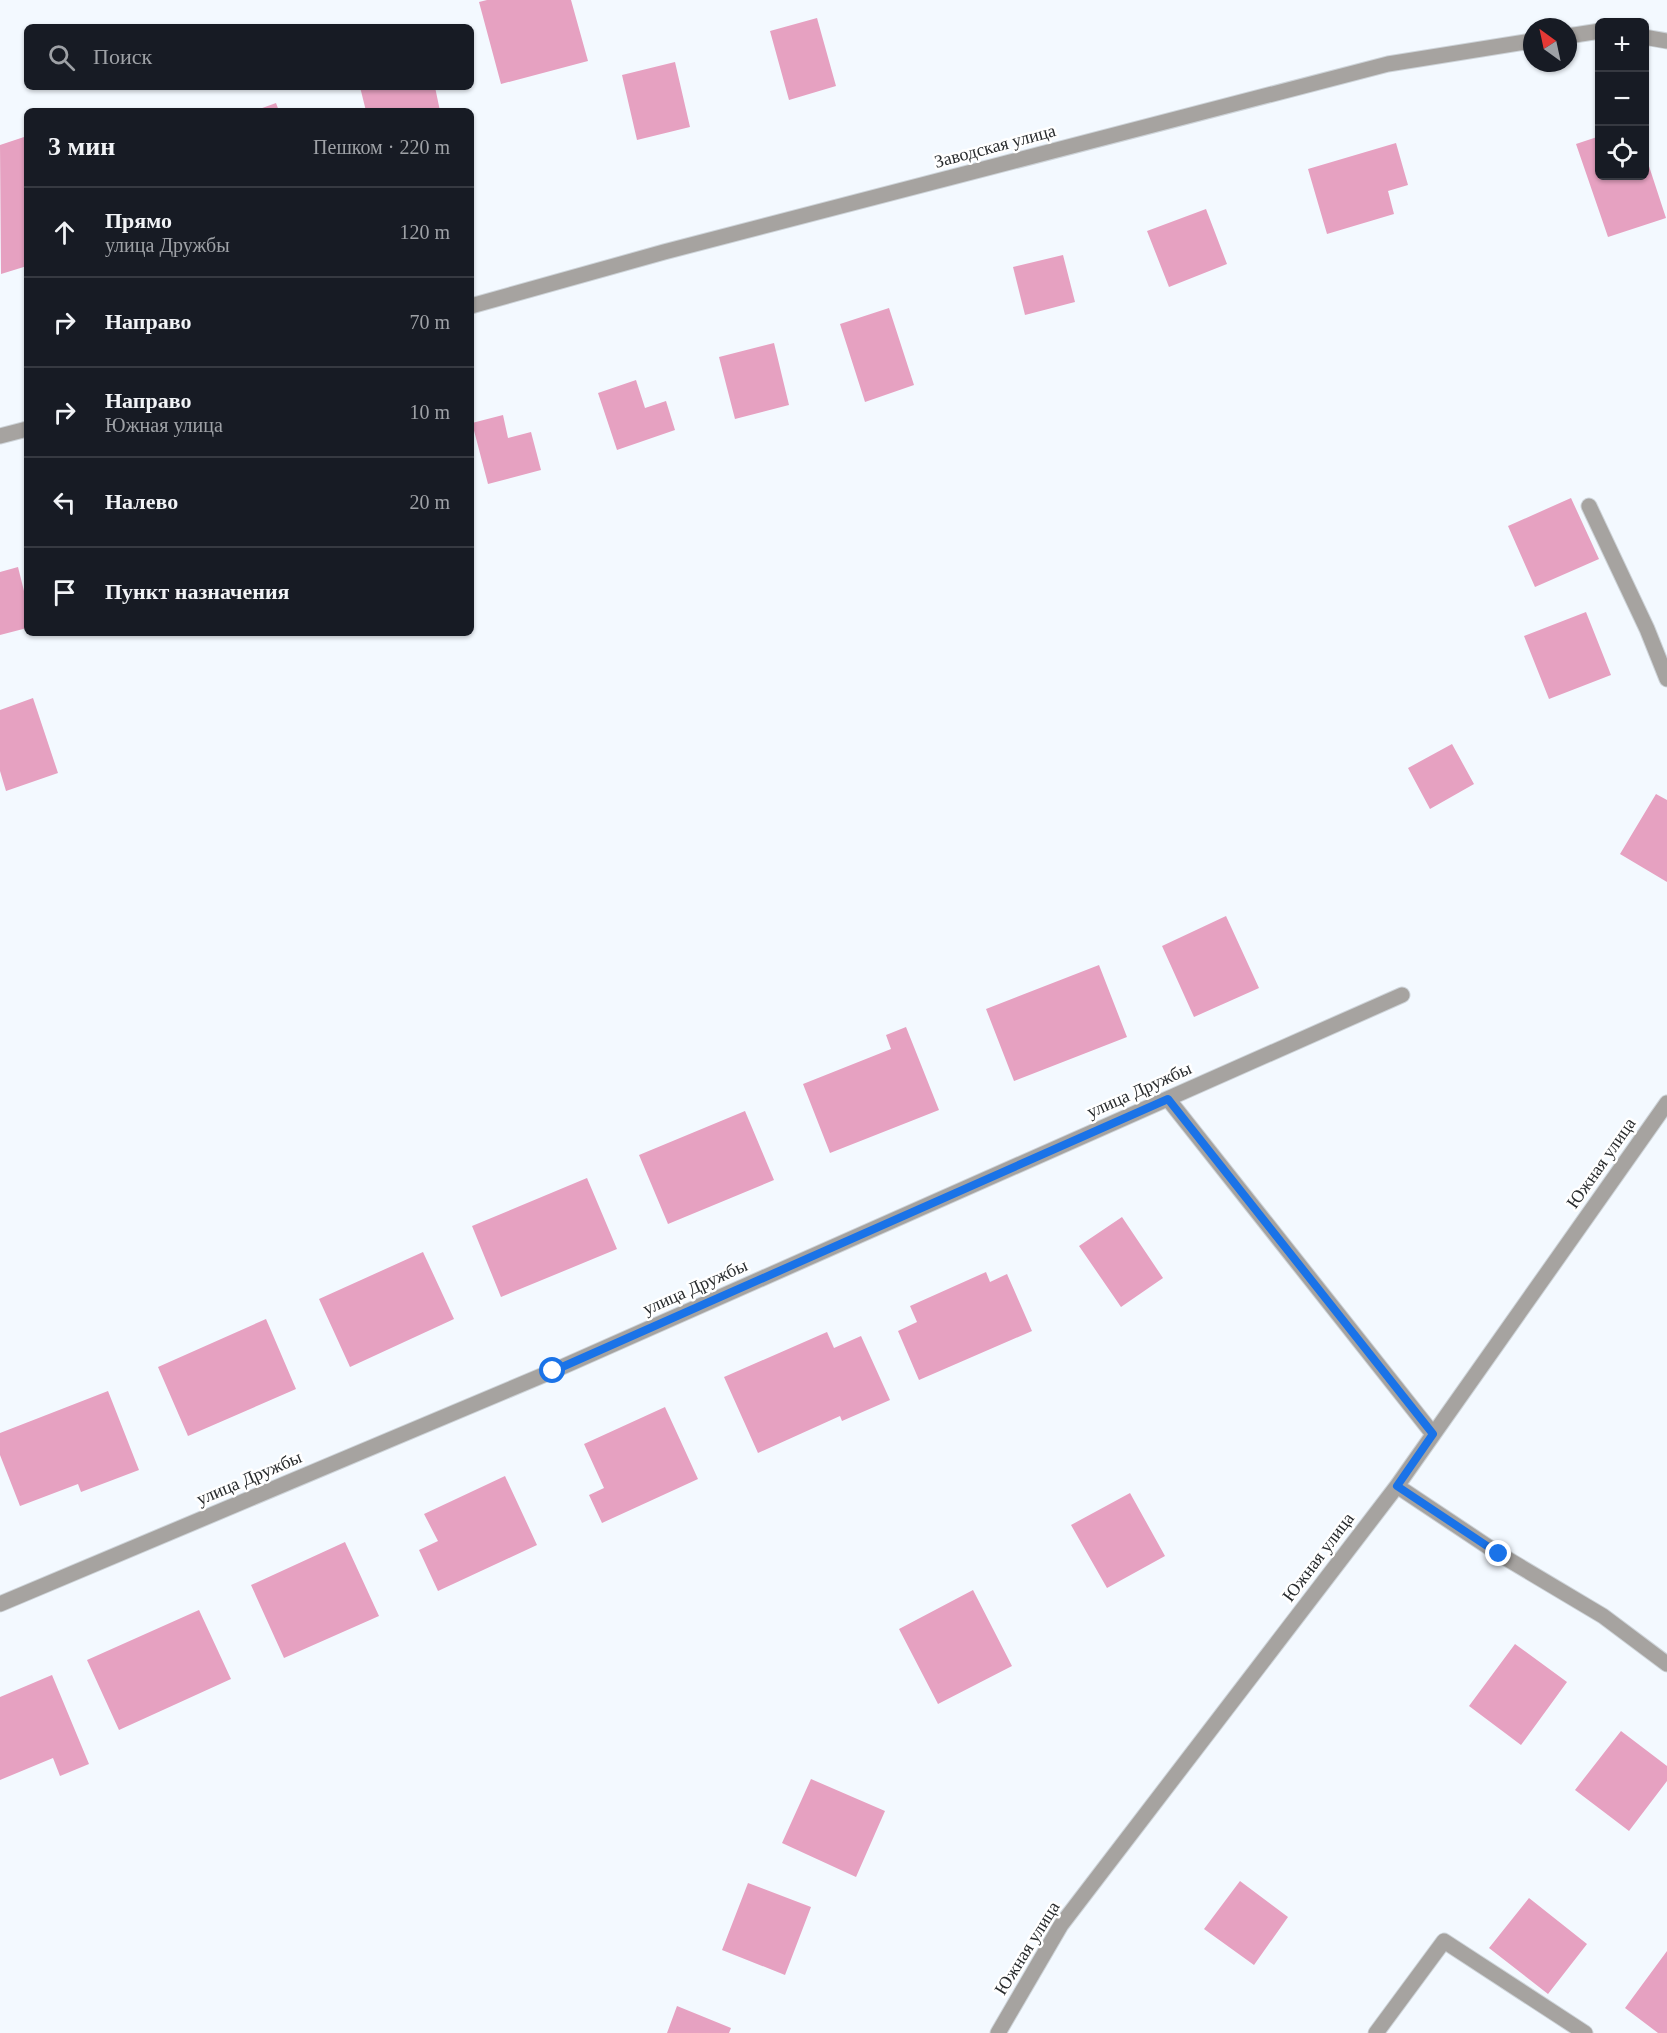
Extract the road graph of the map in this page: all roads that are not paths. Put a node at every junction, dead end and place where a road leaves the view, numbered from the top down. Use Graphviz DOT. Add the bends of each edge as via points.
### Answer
graph roads {
  1 [pos="1595,32"];
  2 [pos="1577,35"];
  3 [pos="1649,38"];
  4 [pos="1667,41"];
  5 [pos="1523,43"];
  6 [pos="474,305"];
  7 [pos="24,430"];
  8 [pos="0,436"];
  9 [pos="1590,506"];
  10 [pos="1667,679"];
  11 [pos="1402,995"];
  12 [pos="1168,1099"];
  13 [pos="1667,1103"];
  14 [pos="1433,1434"];
  15 [pos="1397,1486"];
  16 [pos="0,1604"];
  17 [pos="1667,1664"];
  18 [pos="998,2033"];
  19 [pos="1376,2033"];
  20 [pos="1585,2033"];
  1 -- 2 [label="street"];
  3 -- 4 [label="street"];
  5 -- 6 [label="street, Заводская улица" via="1388,64"];
  7 -- 8 [label="street"];
  9 -- 10 [label="street"];
  11 -- 12 [label="street, улица Дружбы"];
  12 -- 14 [label="street"];
  12 -- 16 [label="street, улица Дружбы" via="553,1371"];
  13 -- 14 [label="street, Южная улица"];
  14 -- 15 [label="street, Южная улица"];
  15 -- 17 [label="street" via="1499,1554 1603,1616"];
  15 -- 18 [label="street, Южная улица" via="1061,1925"];
  19 -- 20 [label="street" via="1444,1941"];
}
